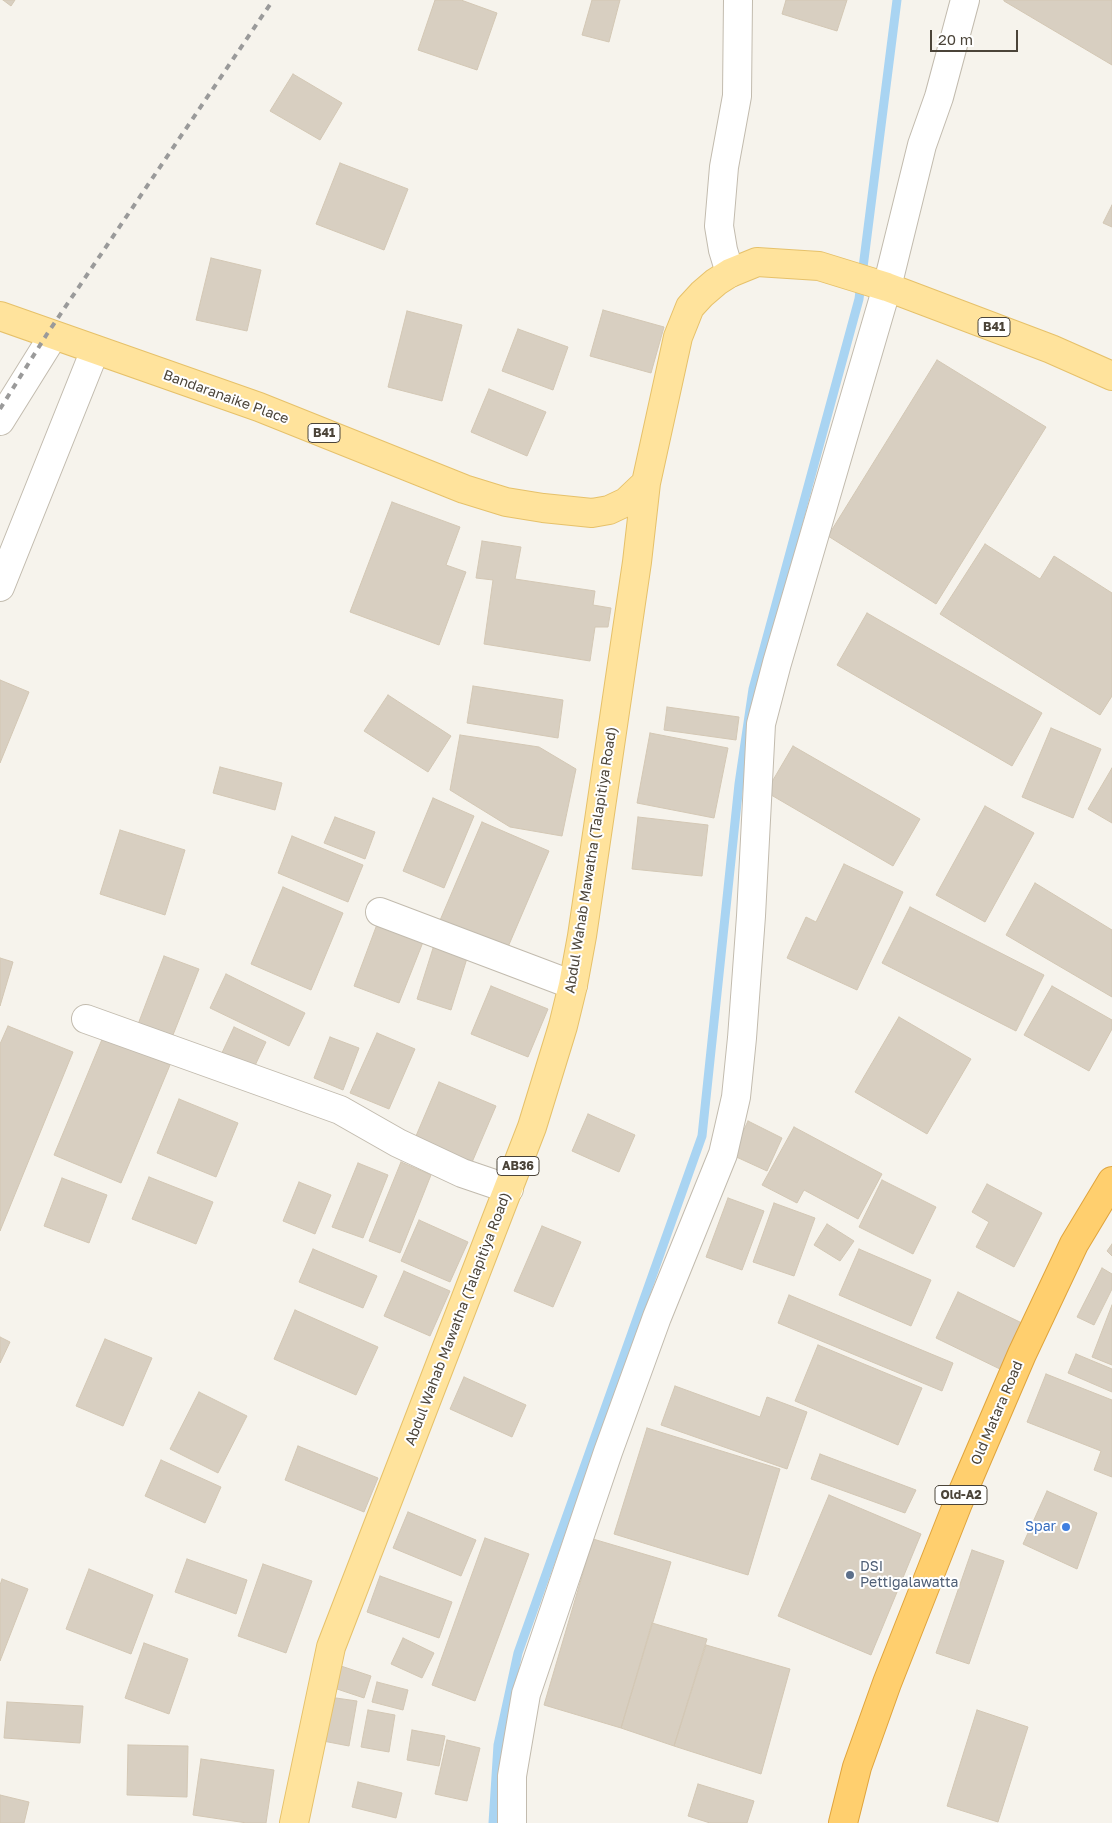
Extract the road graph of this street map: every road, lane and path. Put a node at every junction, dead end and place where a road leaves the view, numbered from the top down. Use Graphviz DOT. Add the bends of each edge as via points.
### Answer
graph roads {
  1 [pos="738,0"];
  2 [pos="965,0"];
  3 [pos="730,273"];
  4 [pos="881,285"];
  5 [pos="0,316"];
  6 [pos="53,336"];
  7 [pos="95,350"];
  8 [pos="1112,376"];
  9 [pos="0,421"];
  10 [pos="646,483"];
  11 [pos="0,586"];
  12 [pos="380,912"];
  13 [pos="573,986"];
  14 [pos="86,1019"];
  15 [pos="1112,1181"];
  16 [pos="509,1189"];
  17 [pos="294,1823"];
  18 [pos="512,1823"];
  19 [pos="843,1823"];
  1 -- 3 [label="street" via="737,96 724,167 719,226"];
  2 -- 4 [label="street"];
  3 -- 4 [label="main road, B41" via="757,262 818,266"];
  3 -- 10 [label="main road, B41" via="690,307 676,346"];
  4 -- 8 [label="main road, B41" via="1051,349"];
  4 -- 18 [label="street" via="761,724 742,1038 736,1097 723,1154 656,1317 526,1694 512,1776"];
  5 -- 6 [label="main road, Bandaranaike Place / B41"];
  6 -- 7 [label="main road, Bandaranaike Place / B41"];
  6 -- 9 [label="street"];
  7 -- 10 [label="main road, Bandaranaike Place / B41" via="260,407 464,489 506,502 592,513 626,502"];
  7 -- 11 [label="street"];
  10 -- 13 [label="main road, Abdul Wahab Mawatha (Talapitiya Road) / AB36"];
  12 -- 13 [label="street"];
  13 -- 16 [label="main road, Abdul Wahab Mawatha (Talapitiya Road) / AB36" via="542,1098"];
  14 -- 16 [label="street" via="340,1110 398,1143 462,1173"];
  15 -- 19 [label="highway, Old Matara Road / Old-A2" via="1074,1244 958,1503 887,1683 857,1767"];
  16 -- 17 [label="main road, Abdul Wahab Mawatha (Talapitiya Road) / AB36" via="331,1647"];
}
